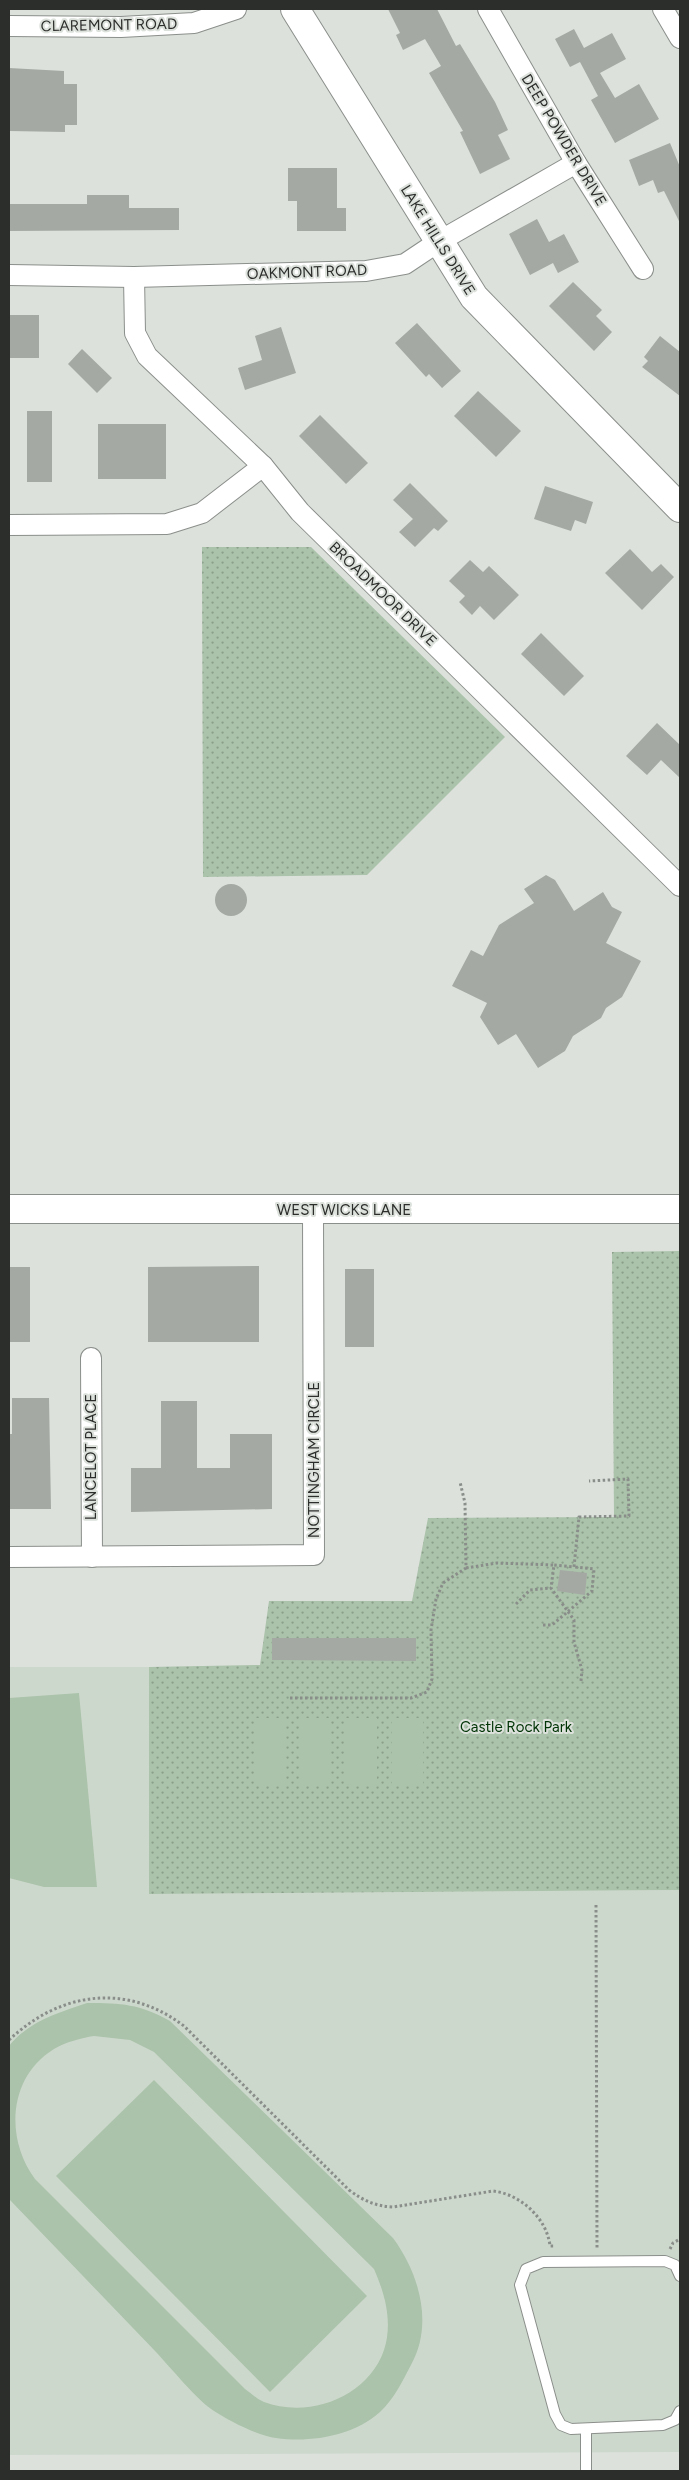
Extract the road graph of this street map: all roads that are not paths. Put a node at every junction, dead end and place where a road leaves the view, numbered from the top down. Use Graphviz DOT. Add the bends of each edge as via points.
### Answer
graph roads {
  1 [pos="236,9"];
  2 [pos="295,9"];
  3 [pos="488,9"];
  4 [pos="663,9"];
  5 [pos="9,26"];
  6 [pos="680,38"];
  7 [pos="576,162"];
  8 [pos="438,242"];
  9 [pos="643,269"];
  10 [pos="9,275"];
  11 [pos="134,277"];
  12 [pos="263,466"];
  13 [pos="680,508"];
  14 [pos="9,525"];
  15 [pos="680,886"];
  16 [pos="680,1209"];
  17 [pos="9,1210"];
  18 [pos="313,1210"];
  19 [pos="91,1358"];
  20 [pos="9,1557"];
  21 [pos="92,1557"];
  22 [pos="680,2276"];
  23 [pos="680,2411"];
  24 [pos="586,2429"];
  25 [pos="586,2471"];
  1 -- 5 [label="street, CLAREMONT ROAD" via="194,23 121,27"];
  2 -- 8 [label="main road, LAKE HILLS DRIVE"];
  3 -- 7 [label="street, DEEP POWDER DRIVE"];
  4 -- 6 [label="street"];
  7 -- 8 [label="street, OAKMONT ROAD"];
  7 -- 9 [label="street, DEEP POWDER DRIVE"];
  8 -- 11 [label="street, OAKMONT ROAD" via="405,264 366,271"];
  8 -- 13 [label="main road, LAKE HILLS DRIVE" via="474,297"];
  10 -- 11 [label="street, OAKMONT ROAD"];
  11 -- 12 [label="street, BROADMOOR DRIVE" via="135,333 147,356"];
  12 -- 14 [label="street" via="202,512 167,524"];
  12 -- 15 [label="street, BROADMOOR DRIVE" via="300,512"];
  16 -- 18 [label="main road, WEST WICKS LANE"];
  17 -- 18 [label="main road, WEST WICKS LANE"];
  18 -- 21 [label="street, NOTTINGHAM CIRCLE" via="314,1554"];
  19 -- 21 [label="street, LANCELOT PLACE"];
  20 -- 21 [label="street, NOTTINGHAM CIRCLE"];
  22 -- 24 [label="lane" via="675,2265 665,2261 536,2264 526,2269 520,2285 558,2421 565,2428"];
  23 -- 24 [label="lane" via="675,2420 663,2425"];
  24 -- 25 [label="lane"];
}
